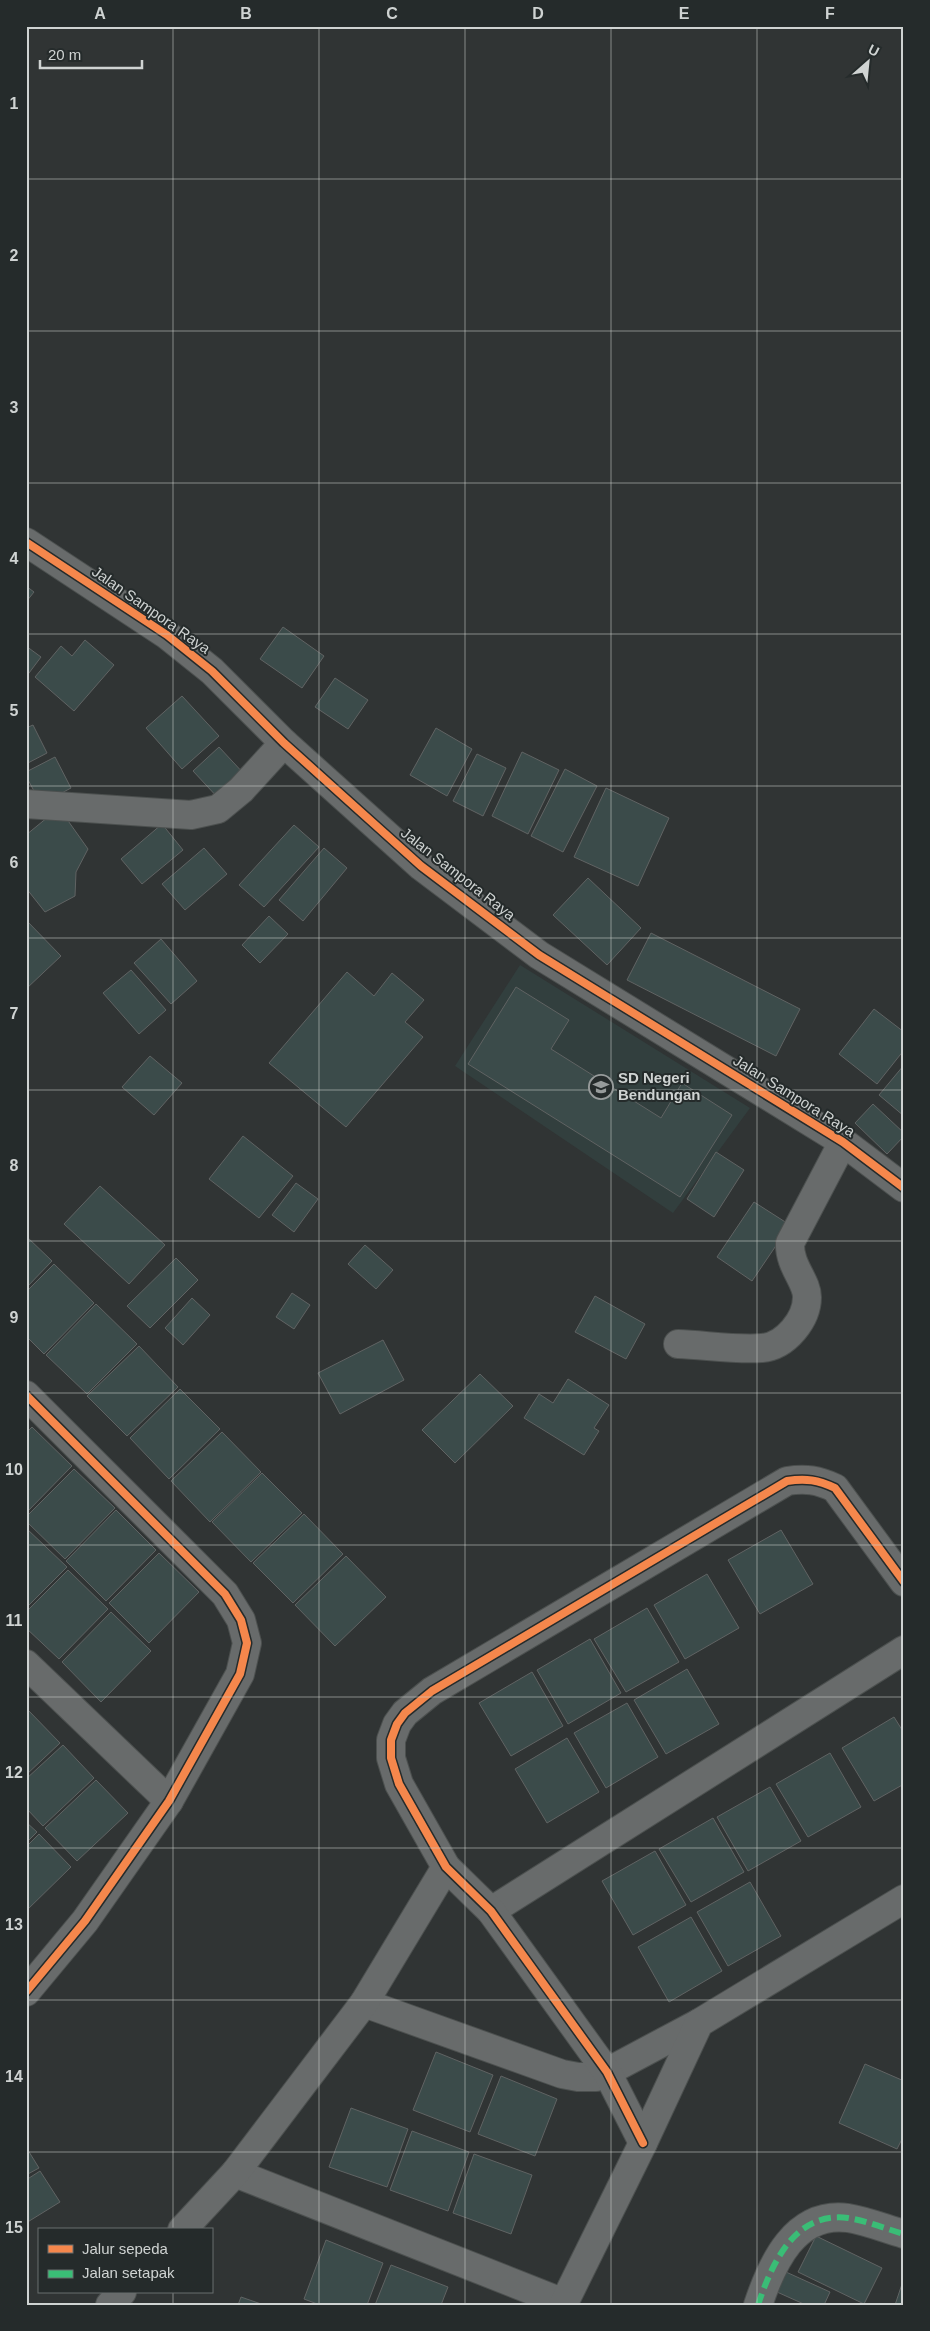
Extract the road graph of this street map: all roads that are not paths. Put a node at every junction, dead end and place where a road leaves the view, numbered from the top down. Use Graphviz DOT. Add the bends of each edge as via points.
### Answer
graph roads {
  1 [pos="26,542"];
  2 [pos="284,743"];
  3 [pos="26,804"];
  4 [pos="843,1142"];
  5 [pos="904,1188"];
  6 [pos="678,1344"];
  7 [pos="26,1395"];
  8 [pos="904,1582"];
  9 [pos="904,1650"];
  10 [pos="26,1664"];
  11 [pos="169,1801"];
  12 [pos="446,1867"];
  13 [pos="904,1899"];
  14 [pos="491,1911"];
  15 [pos="31,1977"];
  16 [pos="364,2003"];
  17 [pos="699,2023"];
  18 [pos="607,2072"];
  19 [pos="643,2143"];
  20 [pos="235,2173"];
  21 [pos="184,2228"];
  22 [pos="904,2234"];
  23 [pos="120,2294"];
  24 [pos="563,2304"];
  25 [pos="110,2305"];
  26 [pos="758,2305"];
  1 -- 2 [label="street, Jalan Sampora Raya" via="167,634 212,671"];
  2 -- 3 [label="street" via="241,790 218,809 190,815"];
  2 -- 4 [label="street, Jalan Sampora Raya" via="421,866 539,955"];
  4 -- 5 [label="street, Jalan Sampora Raya"];
  4 -- 6 [label="street" via="790,1243 794,1268 807,1295 805,1313 795,1329 779,1342 764,1348"];
  7 -- 11 [label="street" via="225,1594 241,1620 247,1643 240,1674"];
  8 -- 12 [label="street" via="835,1488 805,1478 787,1482 432,1691 405,1713 397,1724 391,1740 391,1758 398,1784"];
  9 -- 14 [label="street"];
  10 -- 11 [label="street"];
  11 -- 15 [label="street" via="85,1921"];
  12 -- 14 [label="street"];
  12 -- 16 [label="street"];
  13 -- 17 [label="street"];
  14 -- 18 [label="street"];
  16 -- 18 [label="street" via="562,2074 578,2078 596,2077"];
  16 -- 20 [label="street"];
  17 -- 18 [label="street"];
  17 -- 19 [label="street"];
  18 -- 19 [label="street"];
  19 -- 24 [label="street"];
  20 -- 21 [label="street"];
  20 -- 24 [label="street"];
  22 -- 26 [label="street" via="848,2218 824,2219 806,2225 785,2246"];
  23 -- 25 [label="street"];
}
